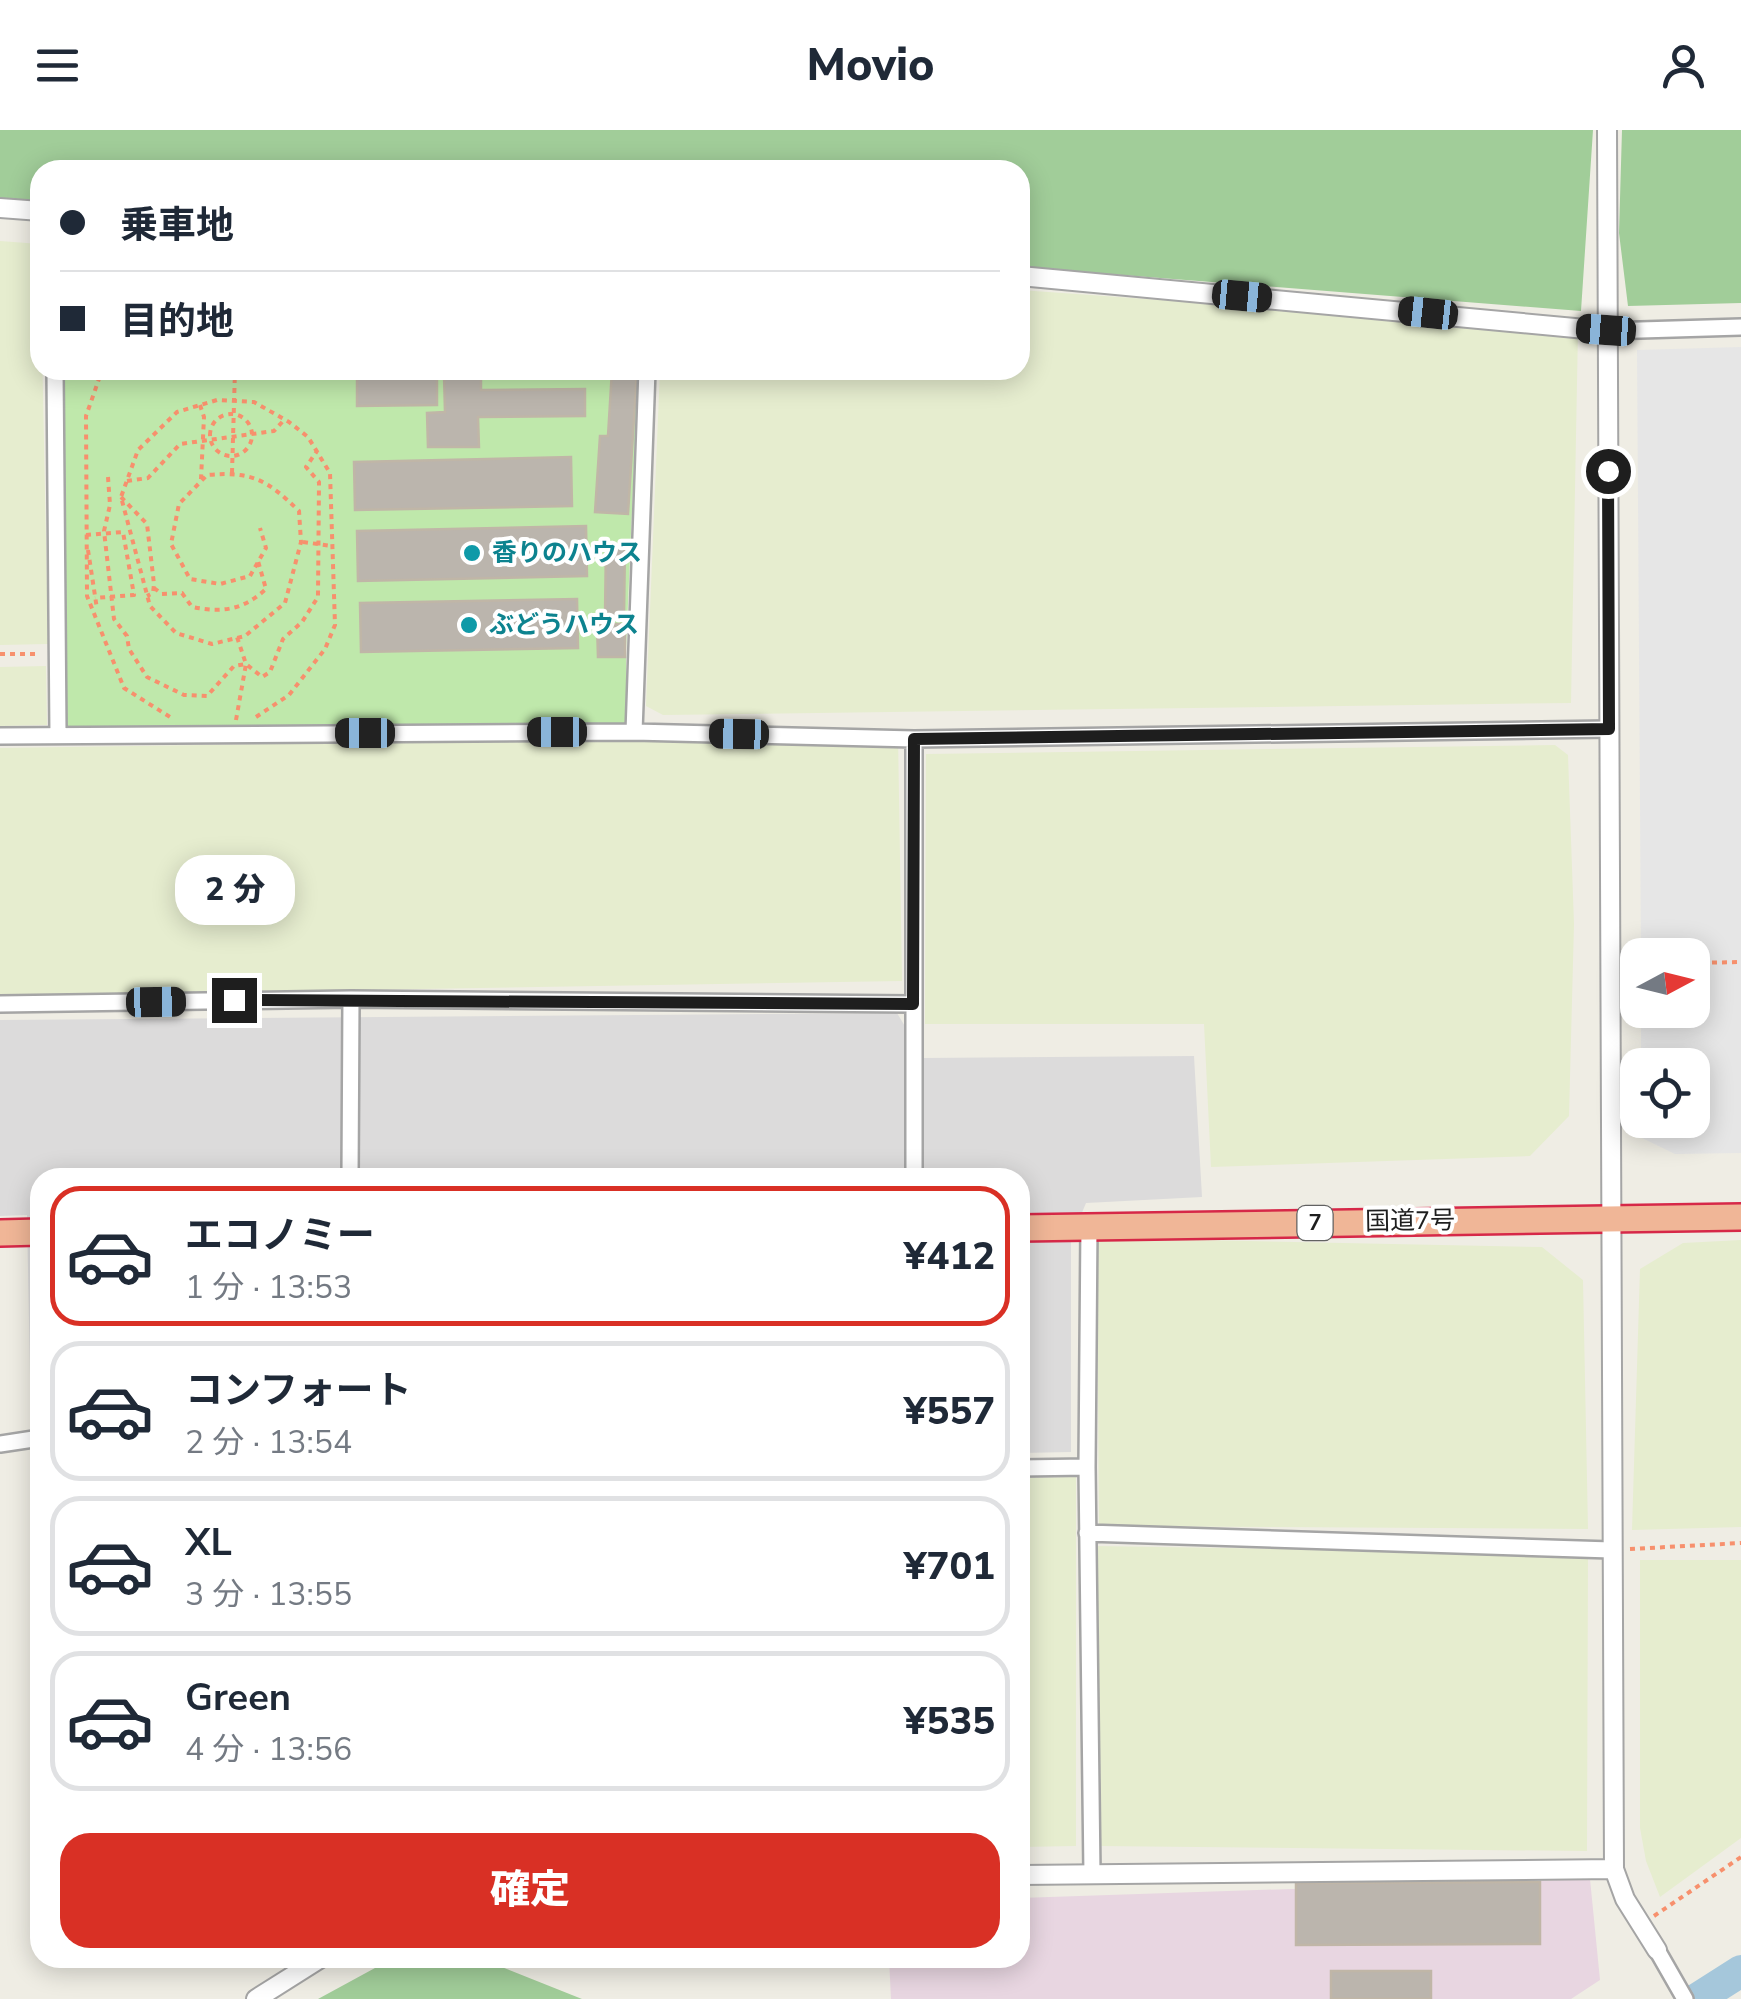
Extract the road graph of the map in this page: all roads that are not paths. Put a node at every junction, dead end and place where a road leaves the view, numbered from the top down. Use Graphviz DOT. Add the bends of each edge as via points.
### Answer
graph roads {
  1 [pos="1608,130"];
  2 [pos="0,208"];
  3 [pos="30,210"];
  4 [pos="1030,277"];
  5 [pos="1741,328"];
  6 [pos="1606,330"];
  7 [pos="55,380"];
  8 [pos="647,380"];
  9 [pos="1609,729"];
  10 [pos="634,732"];
  11 [pos="58,734"];
  12 [pos="0,736"];
  13 [pos="914,739"];
  14 [pos="351,999"];
  15 [pos="0,1004"];
  16 [pos="913,1004"];
  17 [pos="350,1168"];
  18 [pos="914,1168"];
  19 [pos="1741,1217"];
  20 [pos="1610,1219"];
  21 [pos="1089,1226"];
  22 [pos="1030,1228"];
  23 [pos="30,1232"];
  24 [pos="0,1234"];
  25 [pos="30,1440"];
  26 [pos="0,1444"];
  27 [pos="1086,1467"];
  28 [pos="1030,1468"];
  29 [pos="1087,1533"];
  30 [pos="1611,1550"];
  31 [pos="1614,1868"];
  32 [pos="1092,1874"];
  33 [pos="1030,1875"];
  34 [pos="1657,1950"];
  35 [pos="305,1968"];
  36 [pos="256,1999"];
  37 [pos="1685,1999"];
  1 -- 6 [label="street"];
  2 -- 3 [label="street"];
  4 -- 6 [label="street"];
  5 -- 6 [label="street"];
  6 -- 9 [label="street"];
  7 -- 11 [label="street"];
  8 -- 10 [label="street"];
  9 -- 13 [label="street"];
  9 -- 20 [label="street"];
  10 -- 11 [label="street"];
  10 -- 13 [label="street"];
  11 -- 12 [label="street"];
  13 -- 16 [label="street"];
  14 -- 15 [label="street"];
  14 -- 16 [label="street"];
  14 -- 17 [label="street"];
  16 -- 18 [label="street"];
  19 -- 20 [label="highway, 国道7号 / 7"];
  20 -- 21 [label="highway, 国道7号 / 7"];
  20 -- 30 [label="street"];
  21 -- 22 [label="highway, 国道7号 / 7"];
  21 -- 27 [label="street"];
  23 -- 24 [label="highway"];
  25 -- 26 [label="street"];
  27 -- 28 [label="street"];
  27 -- 29 [label="street"];
  29 -- 30 [label="street"];
  29 -- 32 [label="street"];
  30 -- 31 [label="street"];
  31 -- 32 [label="street"];
  31 -- 34 [label="street"];
  32 -- 33 [label="street"];
  34 -- 37 [label="street"];
  35 -- 36 [label="street"];
}
